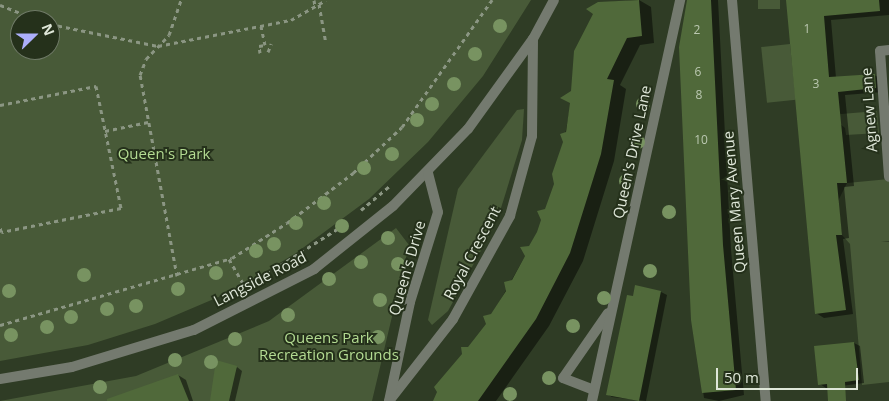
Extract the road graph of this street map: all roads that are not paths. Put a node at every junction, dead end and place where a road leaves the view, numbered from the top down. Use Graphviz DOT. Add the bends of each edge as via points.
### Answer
graph roads {
  1 [pos="554,0"];
  2 [pos="680,0"];
  3 [pos="732,0"];
  4 [pos="533,39"];
  5 [pos="889,50"];
  6 [pos="428,173"];
  7 [pos="889,177"];
  8 [pos="610,310"];
  9 [pos="0,379"];
  10 [pos="593,396"];
  11 [pos="389,401"];
  12 [pos="766,401"];
  1 -- 4 [label="street"];
  2 -- 8 [label="street, Queen's Drive Lane"];
  3 -- 12 [label="street, Queen Mary Avenue"];
  4 -- 6 [label="street, Langside Road" via="468,129"];
  4 -- 11 [label="street, Royal Crescent" via="532,136 510,216 453,319"];
  5 -- 7 [label="street, Agnew Lane" via="880,51"];
  6 -- 9 [label="street, Langside Road" via="314,269 194,330 72,367"];
  6 -- 11 [label="street, Queen's Drive" via="438,212 410,302"];
  8 -- 10 [label="street, Queen's Drive Lane"];
  8 -- 10 [label="street, Queen's Drive Lane" via="563,378"];
}
